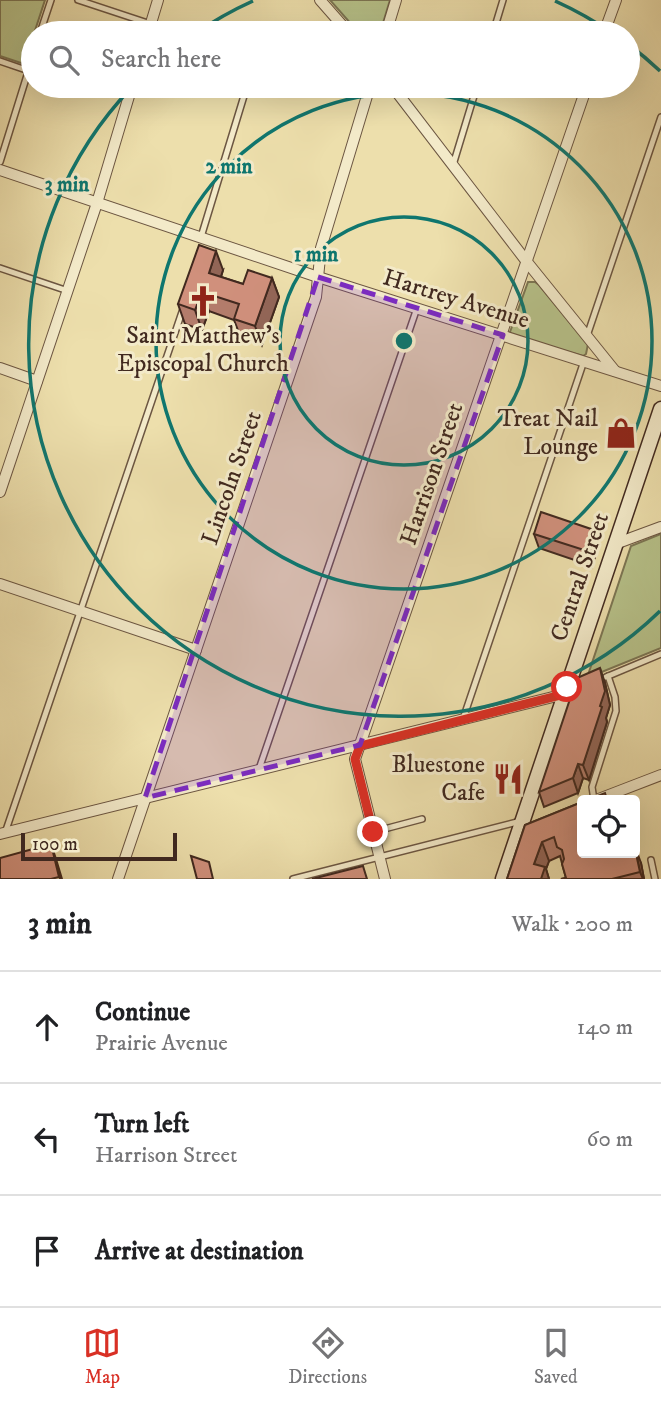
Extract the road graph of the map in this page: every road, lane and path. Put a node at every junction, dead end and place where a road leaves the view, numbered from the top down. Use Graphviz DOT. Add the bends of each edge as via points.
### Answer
graph roads {
  1 [pos="51,0"];
  2 [pos="78,0"];
  3 [pos="158,0"];
  4 [pos="320,0"];
  5 [pos="396,0"];
  6 [pos="503,0"];
  7 [pos="616,0"];
  8 [pos="44,21"];
  9 [pos="129,21"];
  10 [pos="151,21"];
  11 [pos="338,21"];
  12 [pos="390,21"];
  13 [pos="497,21"];
  14 [pos="608,21"];
  15 [pos="0,61"];
  16 [pos="21,68"];
  17 [pos="21,96"];
  18 [pos="128,98"];
  19 [pos="244,98"];
  20 [pos="367,98"];
  21 [pos="401,98"];
  22 [pos="473,98"];
  23 [pos="583,98"];
  24 [pos="661,117"];
  25 [pos="0,162"];
  26 [pos="453,165"];
  27 [pos="0,170"];
  28 [pos="97,203"];
  29 [pos="204,239"];
  30 [pos="202,253"];
  31 [pos="527,262"];
  32 [pos="0,268"];
  33 [pos="318,277"];
  34 [pos="68,291"];
  35 [pos="184,306"];
  36 [pos="417,309"];
  37 [pos="502,335"];
  38 [pos="587,336"];
  39 [pos="584,361"];
  40 [pos="0,368"];
  41 [pos="615,371"];
  42 [pos="37,381"];
  43 [pos="661,386"];
  44 [pos="661,409"];
  45 [pos="4,464"];
  46 [pos="0,492"];
  47 [pos="661,527"];
  48 [pos="615,544"];
  49 [pos="0,584"];
  50 [pos="80,611"];
  51 [pos="196,650"];
  52 [pos="661,654"];
  53 [pos="608,676"];
  54 [pos="596,681"];
  55 [pos="568,692"];
  56 [pos="462,720"];
  57 [pos="360,746"];
  58 [pos="259,770"];
  59 [pos="661,775"];
  60 [pos="594,795"];
  61 [pos="608,795"];
  62 [pos="145,798"];
  63 [pos="422,819"];
  64 [pos="526,825"];
  65 [pos="373,832"];
  66 [pos="2,834"];
  67 [pos="380,858"];
  68 [pos="651,860"];
  69 [pos="118,879"];
  70 [pos="293,879"];
  71 [pos="385,879"];
  72 [pos="503,879"];
  73 [pos="655,879"];
  1 -- 8 [label="lane"];
  2 -- 9 [label="lane"];
  3 -- 10 [label="street"];
  4 -- 11 [label="street"];
  5 -- 12 [label="street"];
  6 -- 13 [label="lane"];
  7 -- 14 [label="street"];
  15 -- 16 [label="lane"];
  17 -- 25 [label="lane"];
  18 -- 28 [label="street"];
  19 -- 29 [label="lane"];
  20 -- 33 [label="street, Lincoln Street" via="321,248"];
  21 -- 26 [label="street"];
  22 -- 26 [label="lane"];
  23 -- 31 [label="street, Harrison Street"];
  24 -- 38 [label="lane"];
  26 -- 31 [label="street"];
  27 -- 28 [label="street, Hartrey Avenue"];
  28 -- 29 [label="street, Hartrey Avenue"];
  28 -- 34 [label="street"];
  29 -- 30 [label="lane"];
  29 -- 33 [label="street, Hartrey Avenue"];
  31 -- 37 [label="street, Harrison Street"];
  31 -- 38 [label="street"];
  32 -- 34 [label="lane"];
  33 -- 36 [label="street, Hartrey Avenue"];
  33 -- 51 [label="street, Lincoln Street" via="316,297"];
  34 -- 42 [label="street"];
  35 -- 50 [label="lane"];
  36 -- 37 [label="street, Hartrey Avenue"];
  36 -- 58 [label="lane"];
  37 -- 39 [label="street, Hartrey Avenue"];
  37 -- 57 [label="street, Harrison Street"];
  38 -- 41 [label="street"];
  39 -- 41 [label="street, Hartrey Avenue"];
  39 -- 56 [label="lane"];
  40 -- 42 [label="street"];
  41 -- 43 [label="street, Hartrey Avenue"];
  42 -- 45 [label="street"];
  44 -- 48 [label="main road, Central Street"];
  45 -- 46 [label="street"];
  47 -- 48 [label="street"];
  48 -- 55 [label="main road, Central Street"];
  49 -- 50 [label="street"];
  50 -- 51 [label="street"];
  50 -- 66 [label="lane"];
  51 -- 62 [label="street, Lincoln Street"];
  52 -- 53 [label="lane"];
  53 -- 54 [label="lane"];
  53 -- 60 [label="lane" via="616,711 597,768"];
  55 -- 56 [label="street"];
  55 -- 64 [label="main road, Central Street"];
  56 -- 57 [label="street"];
  57 -- 58 [label="street"];
  57 -- 65 [label="street, Harrison Street" via="355,759"];
  58 -- 62 [label="street"];
  59 -- 61 [label="street"];
  62 -- 66 [label="street"];
  62 -- 69 [label="street, Lincoln Street"];
  63 -- 65 [label="lane"];
  64 -- 67 [label="lane"];
  64 -- 72 [label="main road, Central Street"];
  65 -- 67 [label="street, Harrison Street"];
  67 -- 70 [label="lane"];
  67 -- 71 [label="street, Harrison Street"];
  68 -- 73 [label="lane"];
}
